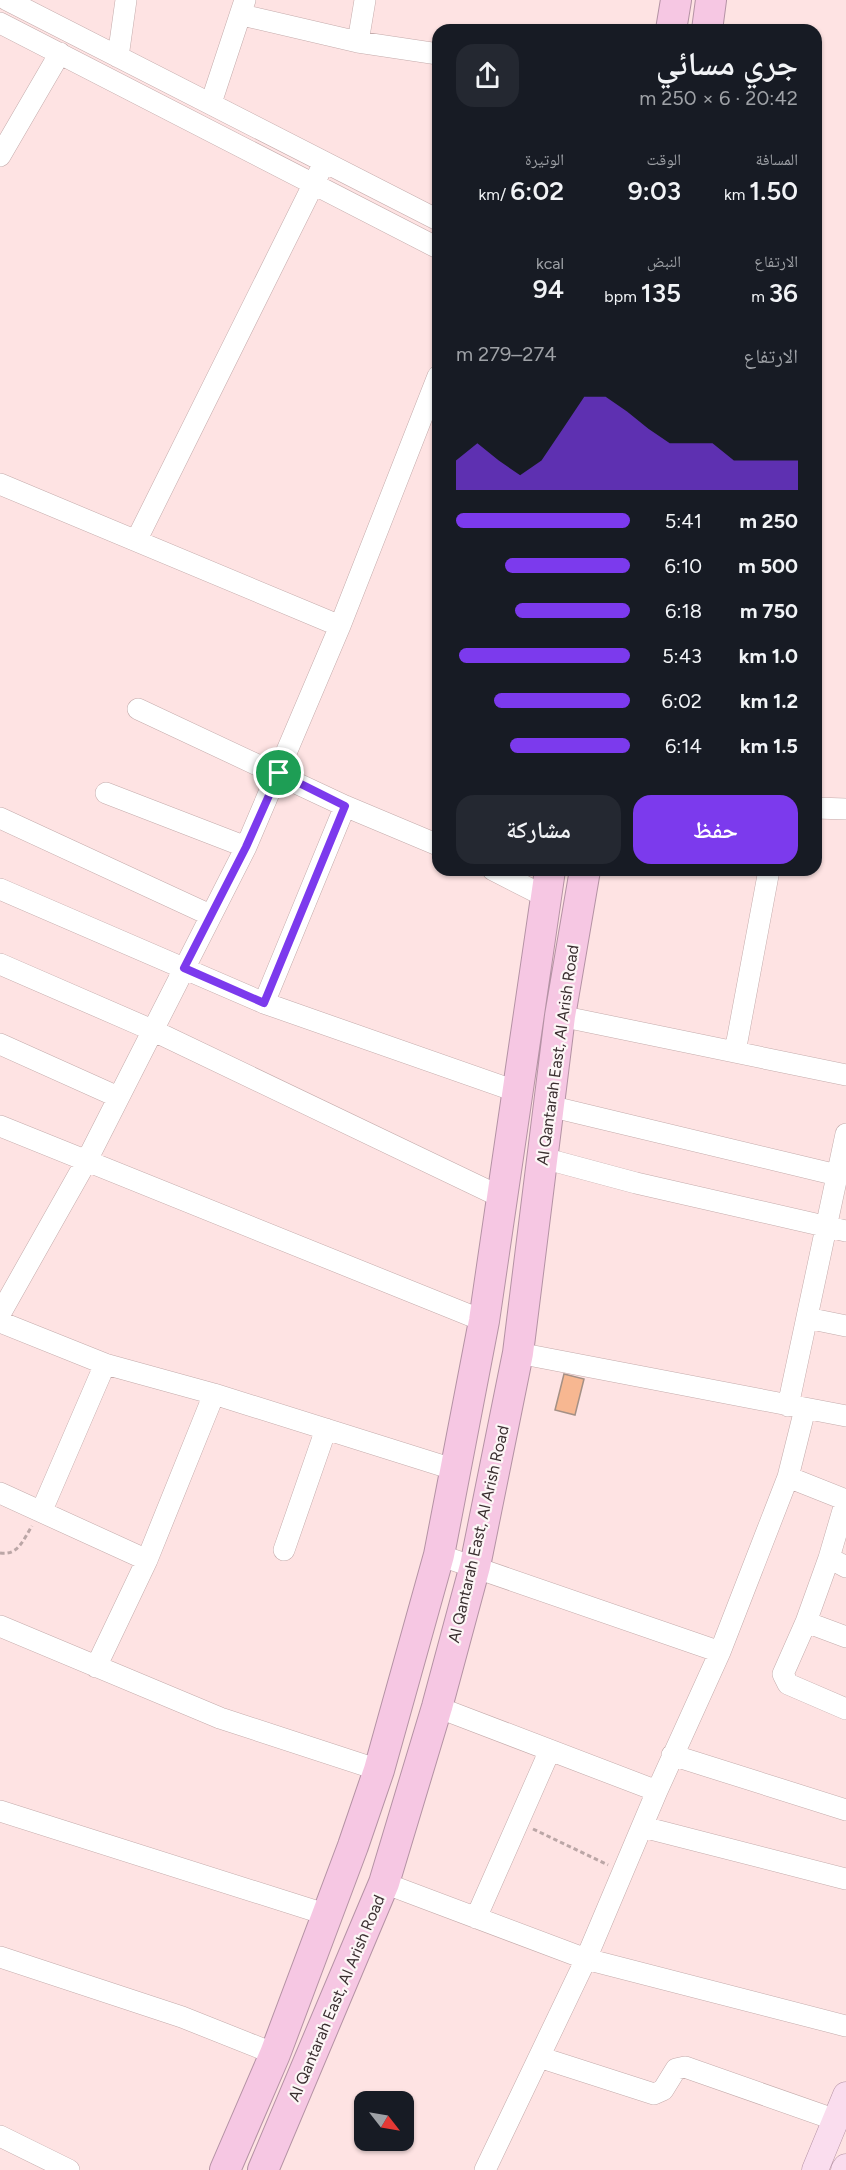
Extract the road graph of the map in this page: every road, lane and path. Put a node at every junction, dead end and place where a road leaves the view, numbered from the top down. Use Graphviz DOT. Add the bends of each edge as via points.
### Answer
graph roads {
  1 [pos="7,0"];
  2 [pos="126,0"];
  3 [pos="365,0"];
  4 [pos="676,0"];
  5 [pos="711,0"];
  6 [pos="244,8"];
  7 [pos="0,23"];
  8 [pos="672,24"];
  9 [pos="707,24"];
  10 [pos="358,42"];
  11 [pos="60,53"];
  12 [pos="432,53"];
  13 [pos="118,57"];
  14 [pos="211,103"];
  15 [pos="0,156"];
  16 [pos="325,160"];
  17 [pos="314,184"];
  18 [pos="432,217"];
  19 [pos="432,245"];
  20 [pos="432,391"];
  21 [pos="0,484"];
  22 [pos="137,539"];
  23 [pos="339,626"];
  24 [pos="138,709"];
  25 [pos="279,773"];
  26 [pos="106,793"];
  27 [pos="345,806"];
  28 [pos="822,808"];
  29 [pos="846,809"];
  30 [pos="0,818"];
  31 [pos="432,842"];
  32 [pos="246,847"];
  33 [pos="518,876"];
  34 [pos="584,876"];
  35 [pos="768,876"];
  36 [pos="548,883"];
  37 [pos="0,889"];
  38 [pos="210,915"];
  39 [pos="0,964"];
  40 [pos="184,968"];
  41 [pos="264,1003"];
  42 [pos="560,1016"];
  43 [pos="152,1030"];
  44 [pos="0,1044"];
  45 [pos="735,1052"];
  46 [pos="846,1075"];
  47 [pos="518,1092"];
  48 [pos="118,1097"];
  49 [pos="549,1106"];
  50 [pos="0,1126"];
  51 [pos="846,1134"];
  52 [pos="543,1158"];
  53 [pos="87,1160"];
  54 [pos="837,1175"];
  55 [pos="501,1197"];
  56 [pos="836,1228"];
  57 [pos="0,1314"];
  58 [pos="807,1317"];
  59 [pos="484,1321"];
  60 [pos="0,1322"];
  61 [pos="846,1326"];
  62 [pos="518,1353"];
  63 [pos="105,1364"];
  64 [pos="214,1394"];
  65 [pos="797,1407"];
  66 [pos="846,1416"];
  67 [pos="326,1429"];
  68 [pos="456,1470"];
  69 [pos="788,1477"];
  70 [pos="0,1493"];
  71 [pos="42,1510"];
  72 [pos="284,1550"];
  73 [pos="0,1553"];
  74 [pos="439,1556"];
  75 [pos="147,1560"];
  76 [pos="837,1562"];
  77 [pos="475,1566"];
  78 [pos="806,1622"];
  79 [pos="0,1626"];
  80 [pos="846,1637"];
  81 [pos="720,1652"];
  82 [pos="96,1667"];
  83 [pos="437,1707"];
  84 [pos="846,1709"];
  85 [pos="550,1750"];
  86 [pos="672,1755"];
  87 [pos="379,1770"];
  88 [pos="657,1791"];
  89 [pos="846,1810"];
  90 [pos="0,1811"];
  91 [pos="643,1827"];
  92 [pos="533,1829"];
  93 [pos="624,1873"];
  94 [pos="846,1878"];
  95 [pos="384,1883"];
  96 [pos="328,1915"];
  97 [pos="477,1918"];
  98 [pos="585,1959"];
  99 [pos="1,1960"];
  100 [pos="846,2026"];
  101 [pos="275,2054"];
  102 [pos="538,2057"];
  103 [pos="846,2095"];
  104 [pos="836,2120"];
  105 [pos="0,2136"];
  106 [pos="69,2170"];
  107 [pos="225,2170"];
  108 [pos="262,2170"];
  109 [pos="485,2170"];
  110 [pos="814,2170"];
  1 -- 13 [label="street"];
  2 -- 13 [label="street"];
  3 -- 10 [label="street"];
  4 -- 8 [label="highway"];
  5 -- 9 [label="highway"];
  6 -- 10 [label="street"];
  6 -- 14 [label="street"];
  7 -- 11 [label="street"];
  10 -- 12 [label="street"];
  11 -- 15 [label="street"];
  11 -- 17 [label="street"];
  13 -- 14 [label="street"];
  14 -- 16 [label="street"];
  16 -- 17 [label="street"];
  16 -- 18 [label="street"];
  17 -- 19 [label="street"];
  17 -- 22 [label="street"];
  20 -- 23 [label="street"];
  21 -- 22 [label="street"];
  22 -- 23 [label="street"];
  23 -- 25 [label="street"];
  24 -- 25 [label="street"];
  25 -- 27 [label="street"];
  25 -- 32 [label="street"];
  26 -- 32 [label="street"];
  27 -- 31 [label="street"];
  27 -- 41 [label="street"];
  28 -- 29 [label="street"];
  30 -- 38 [label="street"];
  32 -- 38 [label="street"];
  33 -- 36 [label="street"];
  34 -- 42 [label="highway, Al Qantarah East, Al Arish Road"];
  35 -- 45 [label="street"];
  36 -- 47 [label="highway, Al Qantarah East, Al Arish Road"];
  37 -- 40 [label="street"];
  38 -- 40 [label="street"];
  39 -- 43 [label="street"];
  40 -- 41 [label="street"];
  40 -- 43 [label="street"];
  41 -- 47 [label="street"];
  42 -- 45 [label="street"];
  42 -- 49 [label="highway, Al Qantarah East, Al Arish Road"];
  43 -- 48 [label="street"];
  43 -- 55 [label="street"];
  44 -- 48 [label="street"];
  45 -- 46 [label="street"];
  47 -- 55 [label="highway, Al Qantarah East, Al Arish Road"];
  48 -- 53 [label="street"];
  49 -- 52 [label="highway, Al Qantarah East, Al Arish Road"];
  49 -- 54 [label="street"];
  50 -- 53 [label="street"];
  51 -- 54 [label="street"];
  52 -- 56 [label="street"];
  52 -- 62 [label="highway, Al Qantarah East, Al Arish Road"];
  53 -- 57 [label="street"];
  53 -- 59 [label="street"];
  54 -- 56 [label="street"];
  55 -- 59 [label="highway, Al Qantarah East, Al Arish Road"];
  56 -- 58 [label="street"];
  58 -- 61 [label="street"];
  58 -- 65 [label="street"];
  59 -- 68 [label="highway, Al Qantarah East, Al Arish Road"];
  60 -- 63 [label="street"];
  62 -- 65 [label="street"];
  62 -- 77 [label="highway, Al Qantarah East, Al Arish Road"];
  63 -- 64 [label="street"];
  63 -- 71 [label="street"];
  64 -- 67 [label="street"];
  64 -- 75 [label="street"];
  65 -- 66 [label="street"];
  65 -- 69 [label="street"];
  67 -- 68 [label="street"];
  67 -- 72 [label="street"];
  68 -- 74 [label="highway, Al Qantarah East, Al Arish Road"];
  69 -- 76 [label="street" via="846,1500"];
  69 -- 81 [label="street"];
  70 -- 71 [label="street"];
  71 -- 73 [label="path" via="17,1550"];
  71 -- 75 [label="street"];
  74 -- 77 [label="street"];
  74 -- 87 [label="highway, Al Qantarah East, Al Arish Road"];
  75 -- 82 [label="street"];
  76 -- 78 [label="street"];
  77 -- 81 [label="street"];
  77 -- 83 [label="highway, Al Qantarah East, Al Arish Road"];
  78 -- 80 [label="street"];
  78 -- 84 [label="street" via="785,1666 785,1680"];
  79 -- 82 [label="street"];
  81 -- 86 [label="street"];
  82 -- 87 [label="street" via="220,1718"];
  83 -- 85 [label="street"];
  83 -- 95 [label="highway, Al Qantarah East, Al Arish Road"];
  85 -- 88 [label="street"];
  85 -- 97 [label="street"];
  86 -- 88 [label="street"];
  86 -- 89 [label="street"];
  87 -- 96 [label="highway, Al Qantarah East, Al Arish Road"];
  88 -- 91 [label="street"];
  90 -- 96 [label="street"];
  91 -- 93 [label="street"];
  91 -- 94 [label="street"];
  92 -- 93 [label="path"];
  93 -- 98 [label="street"];
  95 -- 97 [label="street"];
  95 -- 108 [label="highway, Al Qantarah East, Al Arish Road"];
  96 -- 101 [label="highway, Al Qantarah East, Al Arish Road"];
  97 -- 98 [label="street"];
  98 -- 100 [label="street"];
  98 -- 102 [label="street"];
  99 -- 101 [label="street" via="182,2017"];
  101 -- 107 [label="highway, Al Qantarah East, Al Arish Road"];
  102 -- 104 [label="street" via="654,2094 663,2090 676,2069 685,2067"];
  102 -- 109 [label="street"];
  103 -- 104 [label="main road"];
  104 -- 110 [label="main road"];
  105 -- 106 [label="street"];
}
